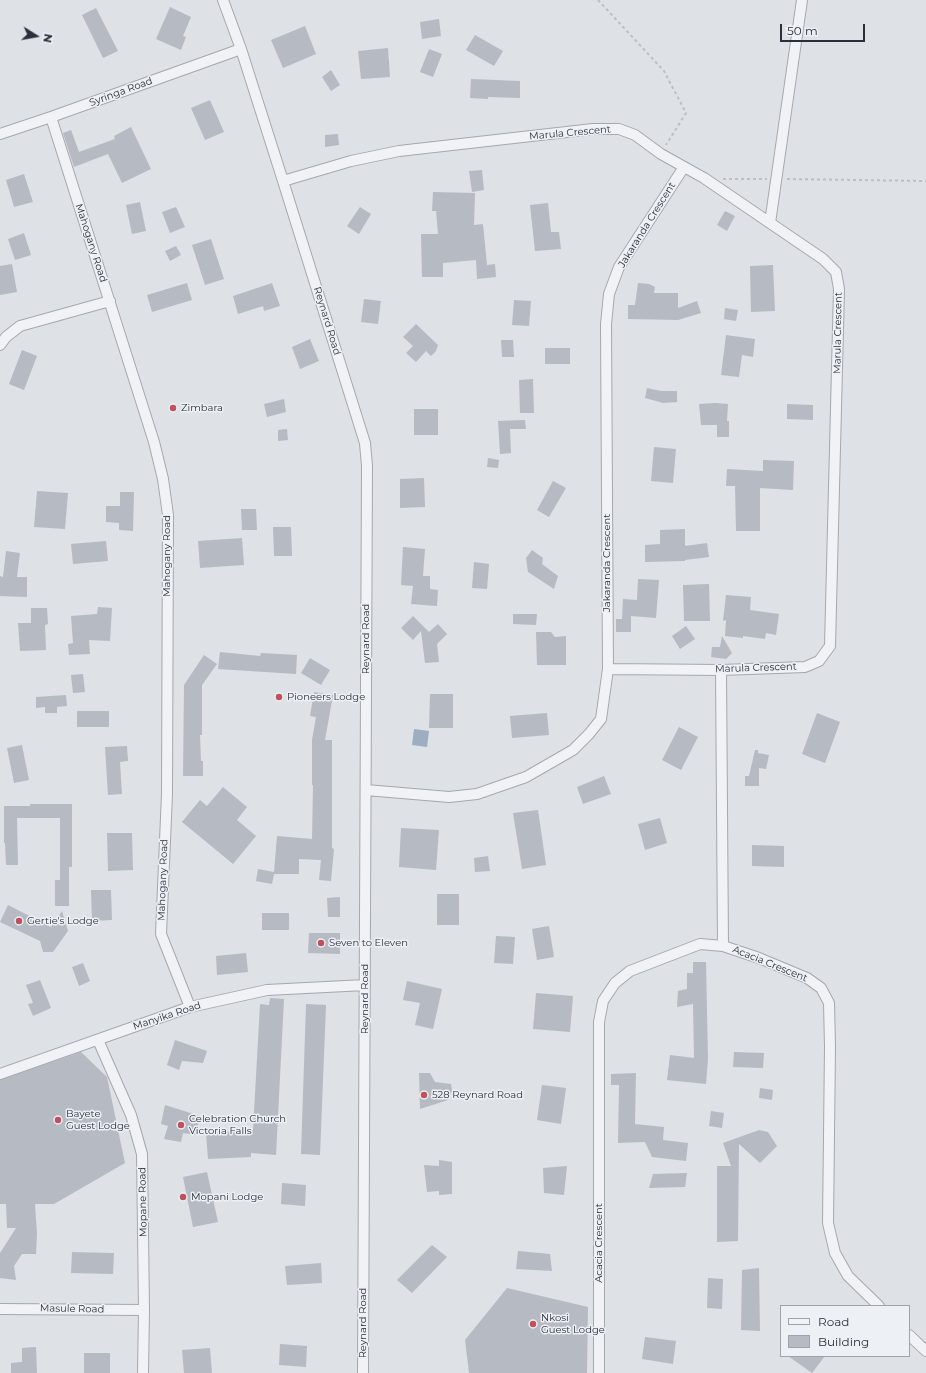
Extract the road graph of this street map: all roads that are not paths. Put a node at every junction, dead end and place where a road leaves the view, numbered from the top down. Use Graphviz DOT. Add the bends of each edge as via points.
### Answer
graph roads {
  1 [pos="223,0"];
  2 [pos="802,0"];
  3 [pos="241,50"];
  4 [pos="51,117"];
  5 [pos="0,134"];
  6 [pos="684,167"];
  7 [pos="283,181"];
  8 [pos="770,223"];
  9 [pos="110,302"];
  10 [pos="0,345"];
  11 [pos="608,669"];
  12 [pos="721,670"];
  13 [pos="366,790"];
  14 [pos="723,946"];
  15 [pos="365,985"];
  16 [pos="190,1007"];
  17 [pos="98,1040"];
  18 [pos="0,1074"];
  19 [pos="878,1305"];
  20 [pos="0,1309"];
  21 [pos="144,1310"];
  22 [pos="910,1336"];
  23 [pos="926,1351"];
  24 [pos="143,1373"];
  25 [pos="363,1373"];
  26 [pos="599,1373"];
  1 -- 3 [label="street, Reynard Road"];
  2 -- 8 [label="street"];
  3 -- 4 [label="street, Syringa Road"];
  3 -- 7 [label="street, Reynard Road"];
  4 -- 5 [label="street, Syringa Road"];
  4 -- 9 [label="street, Mahogany Road"];
  6 -- 7 [label="street, Marula Crescent" via="660,154 635,135 619,129 593,129 399,151 351,161"];
  6 -- 8 [label="street, Marula Crescent"];
  6 -- 11 [label="street, Jakaranda Crescent" via="619,267 609,294 606,324"];
  7 -- 13 [label="street, Reynard Road" via="364,443 367,466"];
  8 -- 12 [label="street, Marula Crescent" via="823,259 836,272 839,289 830,646 819,661 805,667"];
  9 -- 10 [label="street" via="20,326"];
  9 -- 16 [label="street, Mahogany Road" via="164,479 168,515 167,794 162,934"];
  11 -- 12 [label="street, Marula Crescent"];
  11 -- 13 [label="street, Jakaranda Crescent" via="600,719 589,734 573,750 526,776 477,794 449,797"];
  12 -- 14 [label="street"];
  13 -- 15 [label="street, Reynard Road"];
  14 -- 19 [label="street, Acacia Crescent" via="807,978 821,988 829,1003 828,1223 836,1253 848,1276"];
  14 -- 26 [label="street, Acacia Crescent" via="700,944 630,971 615,983 603,1001 599,1022"];
  15 -- 16 [label="street, Manyika Road" via="267,990"];
  15 -- 25 [label="street, Reynard Road"];
  16 -- 17 [label="street, Manyika Road"];
  17 -- 18 [label="street, Manyika Road"];
  17 -- 21 [label="street, Mopane Road" via="131,1115 142,1154"];
  20 -- 21 [label="street, Masule Road"];
  21 -- 24 [label="street, Mopane Road"];
  22 -- 23 [label="street"];
}
